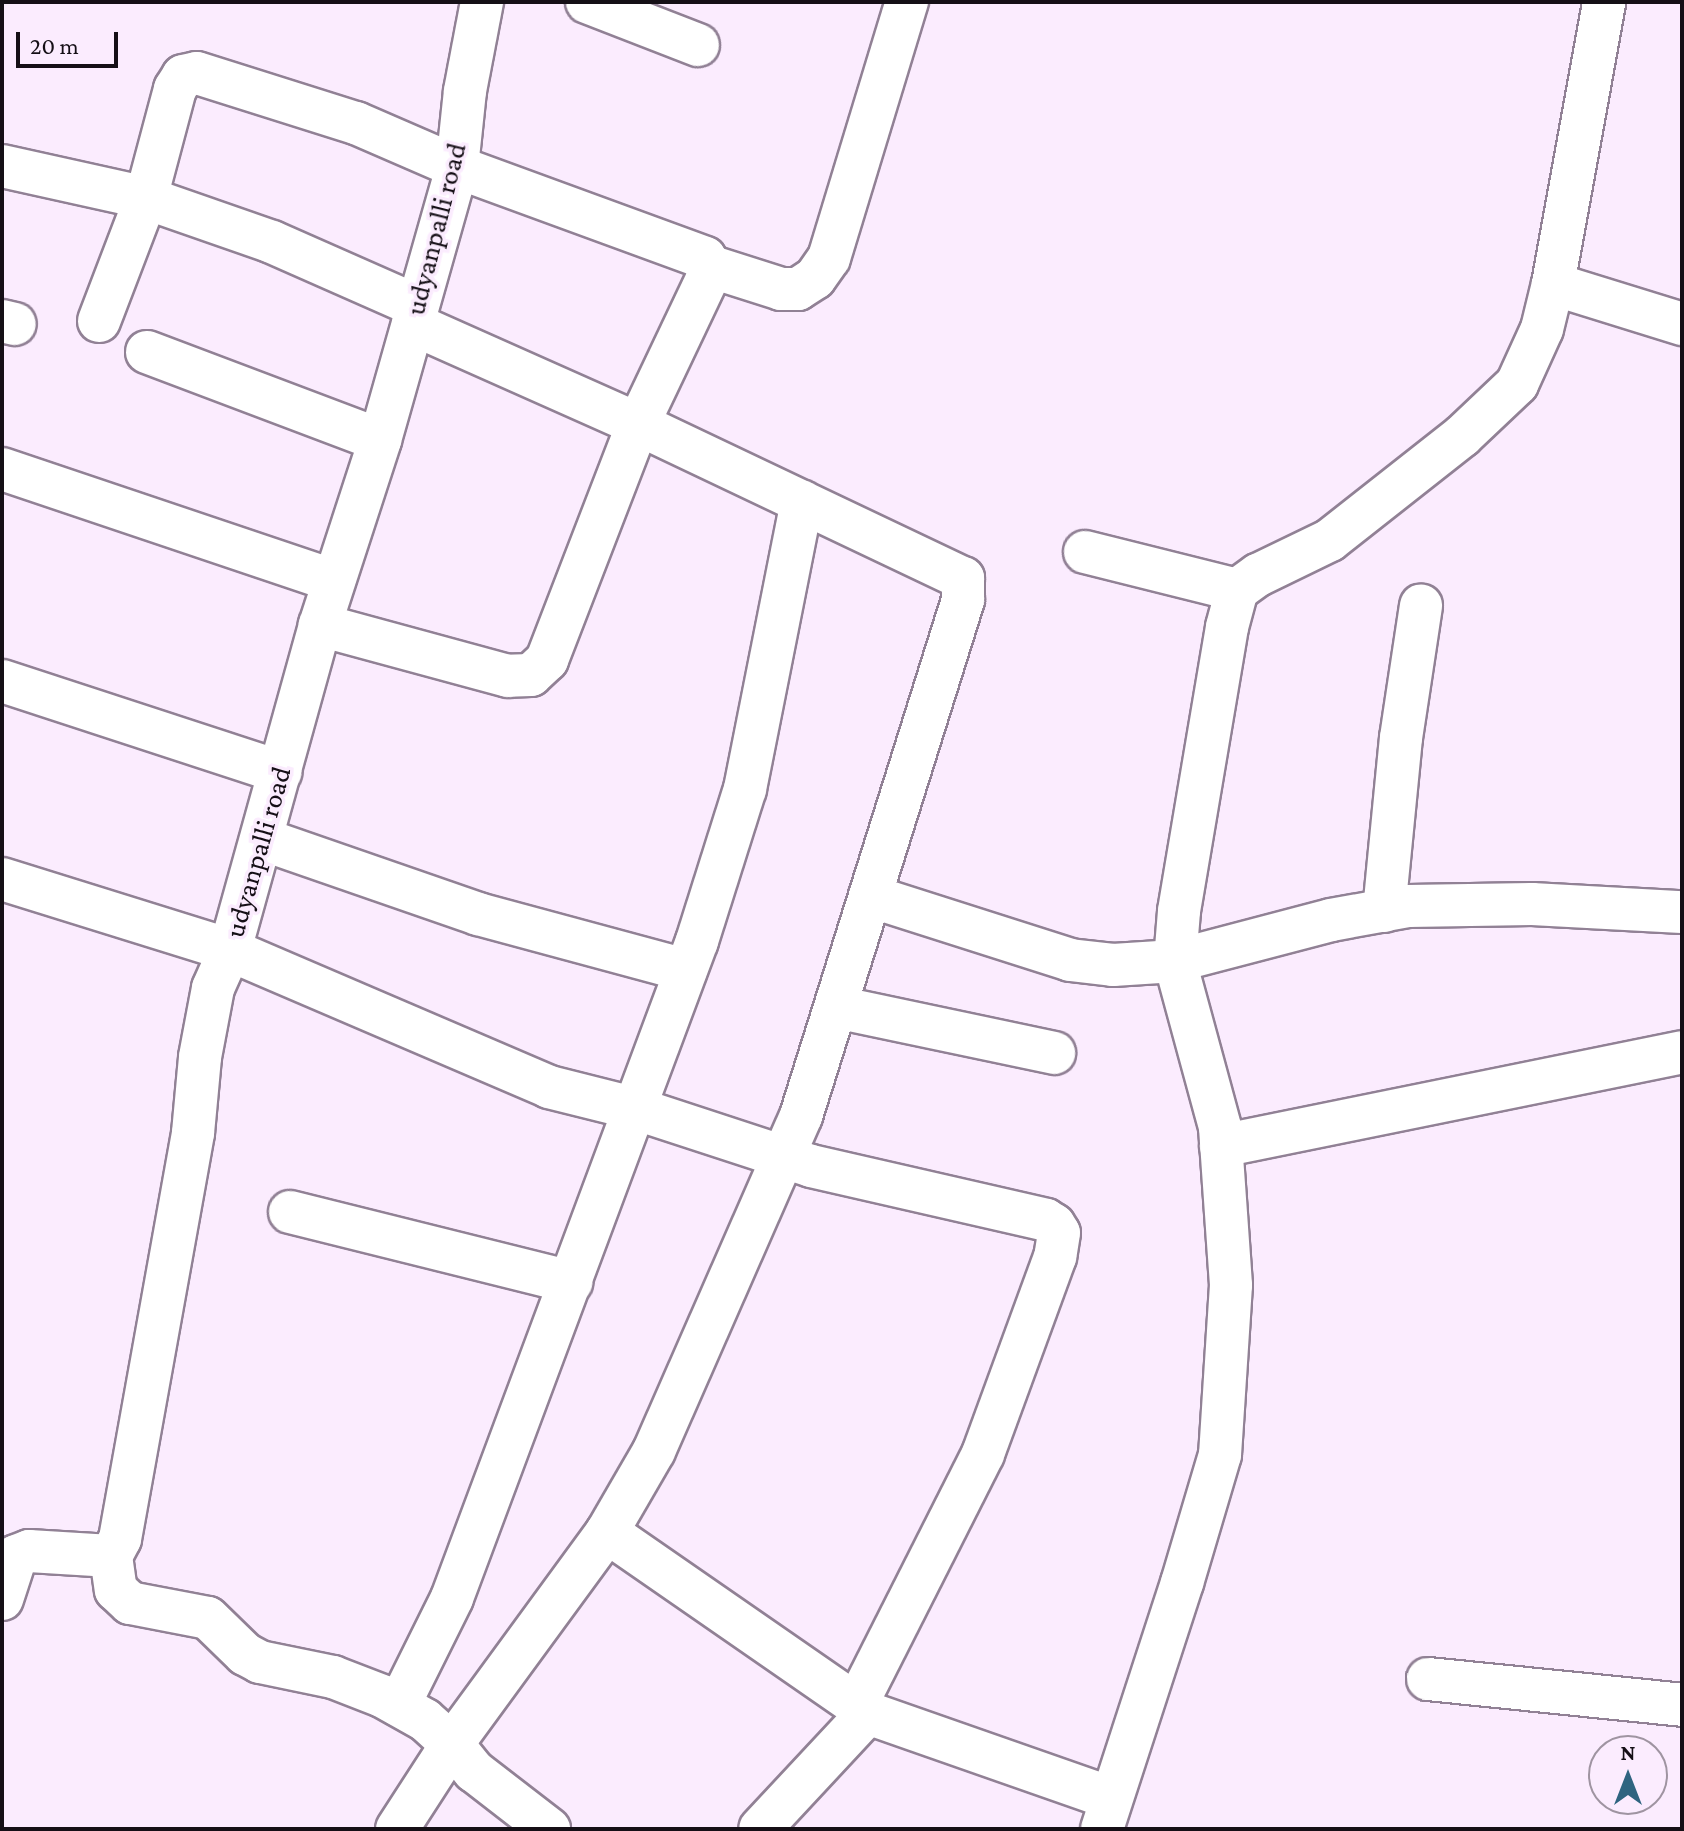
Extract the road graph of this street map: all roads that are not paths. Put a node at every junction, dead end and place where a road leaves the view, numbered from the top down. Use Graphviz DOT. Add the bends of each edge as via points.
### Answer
graph roads {
  1 [pos="587,2"];
  2 [pos="907,2"];
  3 [pos="1604,2"];
  4 [pos="481,11"];
  5 [pos="698,45"];
  6 [pos="2,166"];
  7 [pos="457,167"];
  8 [pos="146,198"];
  9 [pos="709,266"];
  10 [pos="1553,284"];
  11 [pos="415,315"];
  12 [pos="99,321"];
  13 [pos="1682,324"];
  14 [pos="147,352"];
  15 [pos="638,424"];
  16 [pos="380,440"];
  17 [pos="2,469"];
  18 [pos="802,502"];
  19 [pos="1085,552"];
  20 [pos="334,581"];
  21 [pos="1237,590"];
  22 [pos="1421,605"];
  23 [pos="320,625"];
  24 [pos="2,681"];
  25 [pos="281,772"];
  26 [pos="262,839"];
  27 [pos="2,879"];
  28 [pos="870,896"];
  29 [pos="1384,911"];
  30 [pos="1682,912"];
  31 [pos="230,950"];
  32 [pos="1175,961"];
  33 [pos="686,970"];
  34 [pos="836,1007"];
  35 [pos="1682,1052"];
  36 [pos="1054,1053"];
  37 [pos="637,1109"];
  38 [pos="1221,1146"];
  39 [pos="782,1156"];
  40 [pos="290,1212"];
  41 [pos="571,1282"];
  42 [pos="607,1532"];
  43 [pos="9,1553"];
  44 [pos="111,1556"];
  45 [pos="2,1599"];
  46 [pos="1428,1679"];
  47 [pos="399,1705"];
  48 [pos="1682,1705"];
  49 [pos="862,1709"];
  50 [pos="452,1744"];
  51 [pos="1106,1813"];
  52 [pos="397,1829"];
  53 [pos="549,1829"];
  54 [pos="760,1829"];
  1 -- 5 [label="street"];
  2 -- 9 [label="street" via="829,258 815,278 798,289 781,289"];
  3 -- 10 [label="street"];
  4 -- 7 [label="street, udyanpalli road"];
  6 -- 8 [label="street"];
  7 -- 8 [label="street" via="356,123 197,73 183,76 175,89"];
  7 -- 9 [label="street" via="695,254"];
  7 -- 11 [label="street, udyanpalli road"];
  8 -- 11 [label="street" via="272,242"];
  8 -- 12 [label="street"];
  9 -- 15 [label="street"];
  10 -- 13 [label="street"];
  10 -- 21 [label="street" via="1542,329 1517,384 1462,436 1330,540"];
  11 -- 15 [label="street"];
  11 -- 16 [label="street, udyanpalli road"];
  14 -- 16 [label="street"];
  15 -- 18 [label="street"];
  15 -- 23 [label="street" via="547,660 531,675 508,676"];
  16 -- 20 [label="street, udyanpalli road"];
  17 -- 20 [label="street"];
  18 -- 28 [label="street" via="963,578 963,600"];
  18 -- 33 [label="street" via="745,789"];
  19 -- 21 [label="street"];
  20 -- 23 [label="street, udyanpalli road"];
  21 -- 32 [label="street" via="1203,757"];
  22 -- 29 [label="street"];
  23 -- 25 [label="street, udyanpalli road"];
  24 -- 25 [label="street"];
  25 -- 26 [label="street, udyanpalli road"];
  26 -- 31 [label="street, udyanpalli road"];
  26 -- 33 [label="street" via="478,914"];
  27 -- 31 [label="street"];
  28 -- 32 [label="street" via="1070,960 1113,965"];
  28 -- 34 [label="street"];
  29 -- 30 [label="street" via="1532,904"];
  29 -- 32 [label="street"];
  31 -- 37 [label="street" via="549,1087"];
  31 -- 44 [label="street, udyanpalli road" via="213,988 177,1229 120,1539"];
  32 -- 38 [label="street"];
  33 -- 37 [label="street"];
  34 -- 36 [label="street"];
  34 -- 39 [label="street" via="801,1116"];
  35 -- 38 [label="street"];
  37 -- 39 [label="street"];
  37 -- 41 [label="street"];
  38 -- 51 [label="street" via="1231,1285 1220,1455"];
  39 -- 42 [label="street" via="654,1451"];
  39 -- 49 [label="street" via="1046,1220 1059,1233 1055,1257 983,1454"];
  40 -- 41 [label="street"];
  41 -- 47 [label="street" via="452,1598"];
  42 -- 49 [label="street"];
  42 -- 50 [label="street"];
  43 -- 44 [label="street"];
  43 -- 45 [label="street"];
  44 -- 47 [label="street" via="116,1590 130,1603 208,1618 260,1662 333,1677"];
  46 -- 48 [label="street"];
  47 -- 50 [label="street"];
  49 -- 51 [label="street"];
  49 -- 54 [label="street"];
  50 -- 52 [label="street"];
  50 -- 53 [label="street" via="474,1771"];
}
